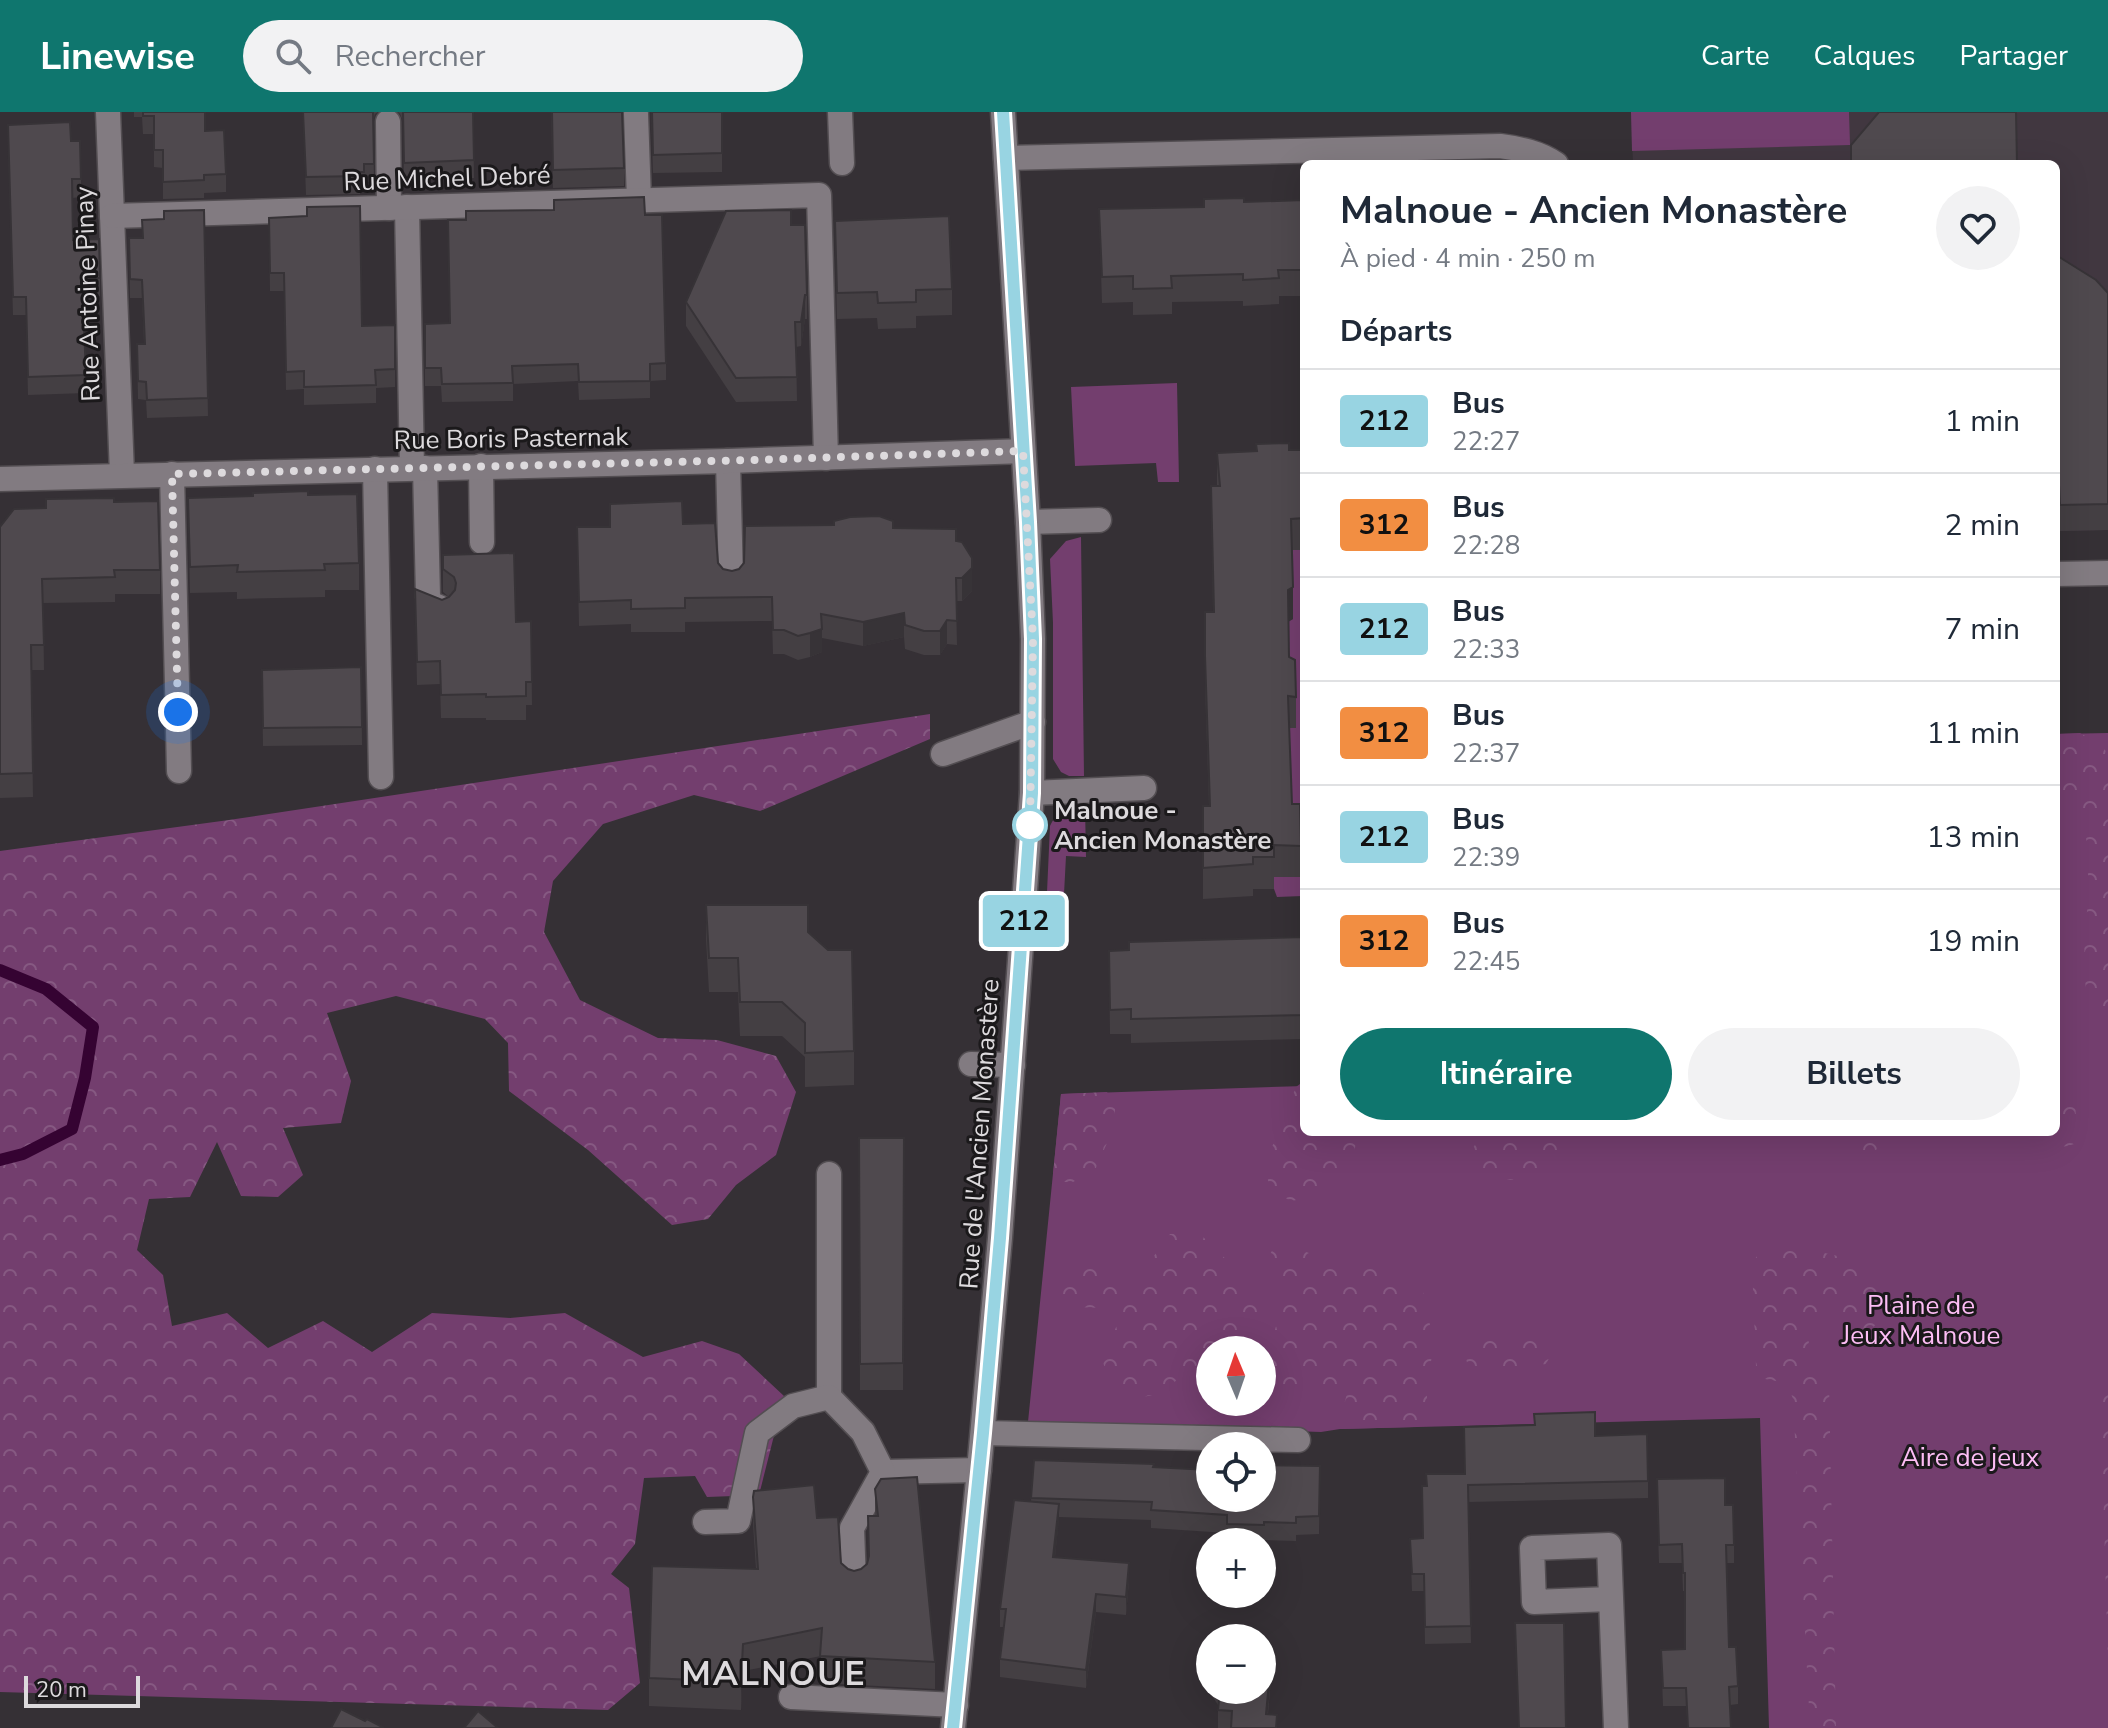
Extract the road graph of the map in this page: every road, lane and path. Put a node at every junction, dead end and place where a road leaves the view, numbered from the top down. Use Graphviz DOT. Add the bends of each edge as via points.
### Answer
graph roads {
  1 [pos="108,112"];
  2 [pos="840,112"];
  3 [pos="1003,112"];
  4 [pos="636,114"];
  5 [pos="388,122"];
  6 [pos="1006,158"];
  7 [pos="1550,160"];
  8 [pos="842,163"];
  9 [pos="639,200"];
  10 [pos="398,208"];
  11 [pos="112,216"];
  12 [pos="1023,451"];
  13 [pos="826,458"];
  14 [pos="728,461"];
  15 [pos="481,466"];
  16 [pos="418,468"];
  17 [pos="375,469"];
  18 [pos="122,474"];
  19 [pos="172,474"];
  20 [pos="0,479"];
  21 [pos="1099,520"];
  22 [pos="1028,522"];
  23 [pos="482,542"];
  24 [pos="2108,573"];
  25 [pos="2060,574"];
  26 [pos="731,580"];
  27 [pos="441,608"];
  28 [pos="1033,722"];
  29 [pos="943,754"];
  30 [pos="179,771"];
  31 [pos="381,777"];
  32 [pos="1144,788"];
  33 [pos="1032,793"];
  34 [pos="971,1064"];
  35 [pos="1013,1065"];
  36 [pos="829,1174"];
  37 [pos="829,1397"];
  38 [pos="983,1433"];
  39 [pos="1298,1440"];
  40 [pos="979,1470"];
  41 [pos="883,1472"];
  42 [pos="705,1522"];
  43 [pos="854,1583"];
  44 [pos="1610,1599"];
  45 [pos="791,1697"];
  46 [pos="954,1716"];
  47 [pos="1616,1728"];
  1 -- 11 [label="street, Rue Antoine Pinay"];
  2 -- 8 [label="street"];
  3 -- 6 [label="street, Rue de l'Ancien Monastère"];
  4 -- 9 [label="street"];
  5 -- 10 [label="street"];
  6 -- 7 [label="street" via="1500,146"];
  6 -- 12 [label="street, Rue de l'Ancien Monastère"];
  9 -- 10 [label="street, Rue Michel Debré"];
  9 -- 13 [label="street, Rue Michel Debré" via="819,195"];
  10 -- 11 [label="street, Rue Michel Debré"];
  10 -- 16 [label="street"];
  11 -- 18 [label="street, Rue Antoine Pinay"];
  12 -- 13 [label="street, Rue Boris Pasternak"];
  12 -- 22 [label="street, Rue de l'Ancien Monastère"];
  13 -- 14 [label="street, Rue Boris Pasternak"];
  14 -- 15 [label="street, Rue Boris Pasternak"];
  14 -- 26 [label="street"];
  15 -- 16 [label="street, Rue Boris Pasternak"];
  15 -- 23 [label="street"];
  16 -- 17 [label="street, Rue Boris Pasternak"];
  16 -- 27 [label="street" via="428,596"];
  17 -- 19 [label="street, Rue Boris Pasternak"];
  17 -- 31 [label="street"];
  18 -- 19 [label="street, Rue Boris Pasternak"];
  18 -- 20 [label="street, Rue Boris Pasternak"];
  19 -- 30 [label="street"];
  21 -- 22 [label="street"];
  22 -- 28 [label="street, Rue de l'Ancien Monastère"];
  24 -- 25 [label="street"];
  28 -- 29 [label="street"];
  28 -- 33 [label="street, Rue de l'Ancien Monastère"];
  32 -- 33 [label="street"];
  33 -- 35 [label="street, Rue de l'Ancien Monastère"];
  34 -- 35 [label="street"];
  35 -- 38 [label="street, Rue de l'Ancien Monastère"];
  36 -- 37 [label="street"];
  37 -- 41 [label="street" via="863,1432"];
  37 -- 42 [label="street" via="793,1406 757,1433 738,1521"];
  38 -- 39 [label="street"];
  38 -- 40 [label="street, Rue de l'Ancien Monastère"];
  40 -- 41 [label="street"];
  40 -- 46 [label="street, Rue de l'Ancien Monastère"];
  41 -- 43 [label="street" via="852,1528"];
  44 -- 47 [label="street"];
  45 -- 46 [label="street"];
}
